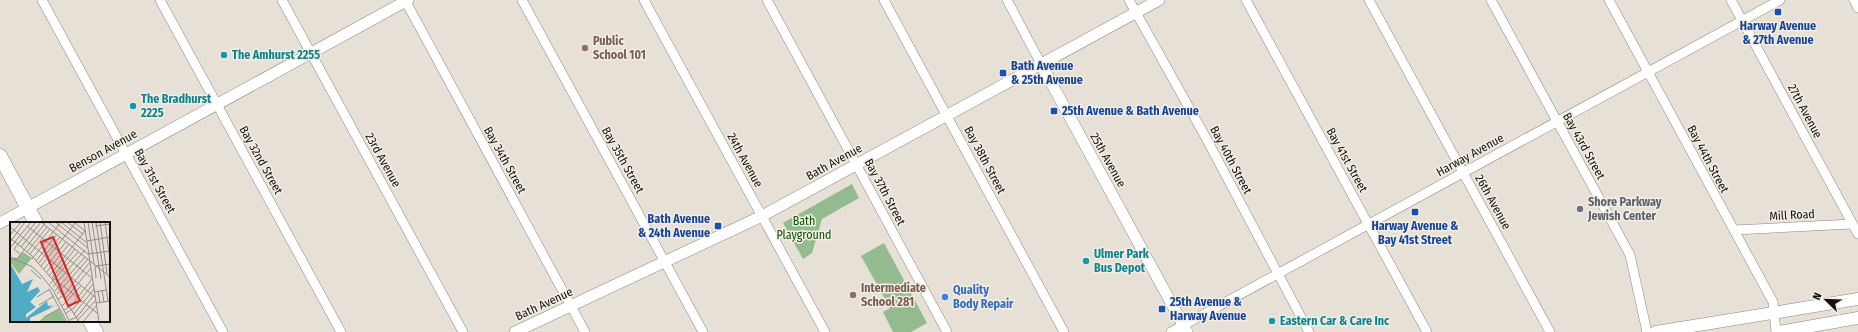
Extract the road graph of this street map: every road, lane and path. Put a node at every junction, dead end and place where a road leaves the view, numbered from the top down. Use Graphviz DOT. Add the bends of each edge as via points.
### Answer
graph roads {
  1 [pos="42,0"];
  2 [pos="160,0"];
  3 [pos="282,0"];
  4 [pos="522,0"];
  5 [pos="644,0"];
  6 [pos="767,0"];
  7 [pos="884,0"];
  8 [pos="1007,0"];
  9 [pos="1129,0"];
  10 [pos="1159,0"];
  11 [pos="1246,0"];
  12 [pos="1369,0"];
  13 [pos="1491,0"];
  14 [pos="1609,0"];
  15 [pos="1731,0"];
  16 [pos="1780,0"];
  17 [pos="1854,0"];
  18 [pos="406,1"];
  19 [pos="1858,8"];
  20 [pos="1136,13"];
  21 [pos="1742,21"];
  22 [pos="311,53"];
  23 [pos="1041,64"];
  24 [pos="1648,72"];
  25 [pos="217,104"];
  26 [pos="947,116"];
  27 [pos="1558,122"];
  28 [pos="126,153"];
  29 [pos="0,156"];
  30 [pos="857,165"];
  31 [pos="1463,173"];
  32 [pos="28,207"];
  33 [pos="762,216"];
  34 [pos="36,222"];
  35 [pos="0,223"];
  36 [pos="1369,224"];
  37 [pos="1852,224"];
  38 [pos="1734,230"];
  39 [pos="1858,234"];
  40 [pos="665,262"];
  41 [pos="1278,274"];
  42 [pos="1858,299"];
  43 [pos="571,306"];
  44 [pos="1774,313"];
  45 [pos="1858,318"];
  46 [pos="91,322"];
  47 [pos="1185,329"];
  48 [pos="96,332"];
  49 [pos="223,332"];
  50 [pos="341,332"];
  51 [pos="463,332"];
  52 [pos="515,332"];
  53 [pos="585,332"];
  54 [pos="703,332"];
  55 [pos="825,332"];
  56 [pos="947,332"];
  57 [pos="1064,332"];
  58 [pos="1171,332"];
  59 [pos="1309,332"];
  60 [pos="1427,332"];
  61 [pos="1550,332"];
  62 [pos="1647,332"];
  63 [pos="1656,332"];
  64 [pos="1777,332"];
  1 -- 28 [label="street, Bay 31st Street"];
  2 -- 25 [label="street, Bay 32nd Street"];
  3 -- 22 [label="street, 23rd Avenue"];
  4 -- 40 [label="street, Bay 35th Street"];
  5 -- 33 [label="street, 24th Avenue"];
  6 -- 30 [label="street, Bay 37th Street"];
  7 -- 26 [label="street, Bay 38th Street"];
  8 -- 23 [label="street, 25th Avenue"];
  9 -- 20 [label="street, Bay 40th Street"];
  10 -- 20 [label="street, Bath Avenue"];
  11 -- 36 [label="street, Bay 41st Street"];
  12 -- 31 [label="street, 26th Avenue"];
  13 -- 27 [label="street, Bay 43rd Street"];
  14 -- 24 [label="street, Bay 44th Street"];
  15 -- 21 [label="street, 27th Avenue"];
  16 -- 21 [label="street, Harway Avenue"];
  17 -- 19 [label="street"];
  18 -- 22 [label="street, Benson Avenue"];
  18 -- 43 [label="street, Bay 34th Street"];
  20 -- 23 [label="street, Bath Avenue"];
  20 -- 41 [label="street, Bay 40th Street"];
  21 -- 24 [label="street, Harway Avenue"];
  21 -- 37 [label="street, 27th Avenue"];
  22 -- 25 [label="street, Benson Avenue"];
  22 -- 51 [label="street, 23rd Avenue"];
  23 -- 26 [label="street, Bath Avenue"];
  23 -- 47 [label="street, 25th Avenue"];
  24 -- 27 [label="street, Harway Avenue"];
  24 -- 38 [label="street, Bay 44th Street"];
  25 -- 28 [label="street, Benson Avenue"];
  25 -- 50 [label="street, Bay 32nd Street"];
  26 -- 30 [label="street, Bath Avenue"];
  26 -- 57 [label="street, Bay 38th Street"];
  27 -- 31 [label="street, Harway Avenue"];
  27 -- 62 [label="street, Bay 43rd Street" via="1630,255"];
  28 -- 32 [label="street, Benson Avenue"];
  28 -- 49 [label="street, Bay 31st Street"];
  29 -- 32 [label="main road"];
  30 -- 33 [label="street, Bath Avenue"];
  30 -- 56 [label="street, Bay 37th Street"];
  31 -- 36 [label="street, Harway Avenue"];
  31 -- 61 [label="street, 26th Avenue"];
  32 -- 34 [label="main road"];
  32 -- 35 [label="street, Benson Avenue"];
  33 -- 40 [label="street, Bath Avenue"];
  33 -- 55 [label="street, 24th Avenue"];
  36 -- 41 [label="street, Harway Avenue"];
  36 -- 60 [label="street, Bay 41st Street"];
  37 -- 38 [label="street, Mill Road"];
  37 -- 39 [label="street, 27th Avenue"];
  38 -- 44 [label="street, Bay 44th Street" via="1772,302"];
  40 -- 43 [label="street, Bath Avenue"];
  40 -- 54 [label="street, Bay 35th Street"];
  41 -- 47 [label="street, Harway Avenue"];
  41 -- 59 [label="street, Bay 40th Street"];
  42 -- 44 [label="main road"];
  43 -- 52 [label="street, Bath Avenue"];
  43 -- 53 [label="street, Bay 34th Street"];
  44 -- 63 [label="main road"];
  44 -- 64 [label="street, Bay 44th Street"];
  45 -- 64 [label="main road"];
  46 -- 48 [label="main road"];
  47 -- 58 [label="street, Harway Avenue"];
}
